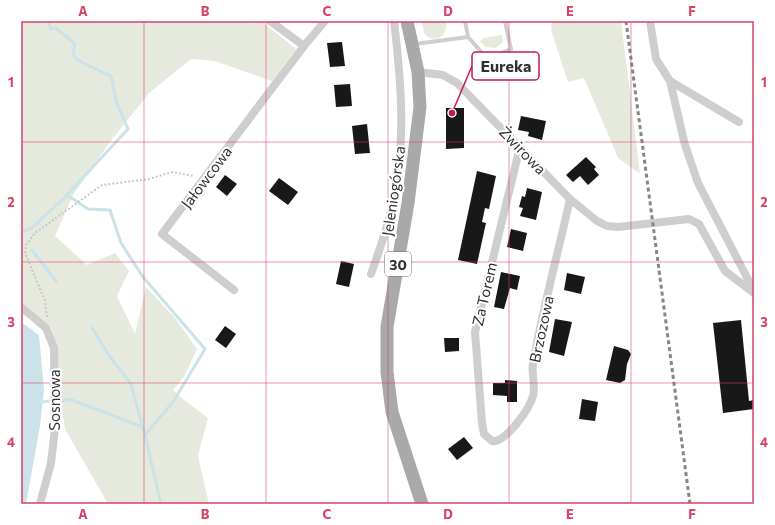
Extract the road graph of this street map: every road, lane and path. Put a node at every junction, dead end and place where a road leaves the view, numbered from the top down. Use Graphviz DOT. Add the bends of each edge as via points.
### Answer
graph roads {
  1 [pos="270,21"];
  2 [pos="325,21"];
  3 [pos="394,21"];
  4 [pos="407,21"];
  5 [pos="465,21"];
  6 [pos="505,21"];
  7 [pos="650,21"];
  8 [pos="468,37"];
  9 [pos="412,44"];
  10 [pos="304,46"];
  11 [pos="418,72"];
  12 [pos="670,81"];
  13 [pos="739,122"];
  14 [pos="520,147"];
  15 [pos="205,178"];
  16 [pos="570,199"];
  17 [pos="371,274"];
  18 [pos="234,290"];
  19 [pos="754,292"];
  20 [pos="21,307"];
  21 [pos="46,328"];
  22 [pos="492,441"];
  23 [pos="40,504"];
  24 [pos="422,504"];
  1 -- 10 [label="street"];
  2 -- 10 [label="street, Jałowcowa"];
  3 -- 17 [label="street" via="402,101 399,162 394,198"];
  4 -- 9 [label="main road, Jeleniogórska / 30"];
  5 -- 8 [label="lane"];
  6 -- 8 [label="lane" via="511,49 497,55 483,54"];
  7 -- 12 [label="street" via="656,58"];
  8 -- 9 [label="lane"];
  9 -- 11 [label="main road, Jeleniogórska / 30"];
  10 -- 15 [label="street, Jałowcowa"];
  11 -- 14 [label="street, Żwirowa" via="443,75 457,84"];
  11 -- 24 [label="main road, Jeleniogórska / 30" via="420,107 408,203 387,327 387,372 392,412"];
  12 -- 13 [label="street"];
  12 -- 19 [label="street" via="685,145 698,183"];
  14 -- 16 [label="street, Żwirowa"];
  14 -- 22 [label="street, Za Torem" via="475,332 482,423 484,434"];
  15 -- 18 [label="street, Jałowcowa" via="162,234"];
  15 -- 21 [label="path" via="172,172 149,179 102,185 35,233 26,245 25,253 48,314"];
  16 -- 19 [label="street, Żwirowa" via="602,224 613,227 676,219 689,219 699,224 725,271"];
  16 -- 22 [label="street, Brzozowa" via="532,365 533,396 504,437"];
  20 -- 21 [label="street, Sosnowa"];
  21 -- 23 [label="street, Sosnowa" via="54,348 55,428 51,463"];
}
